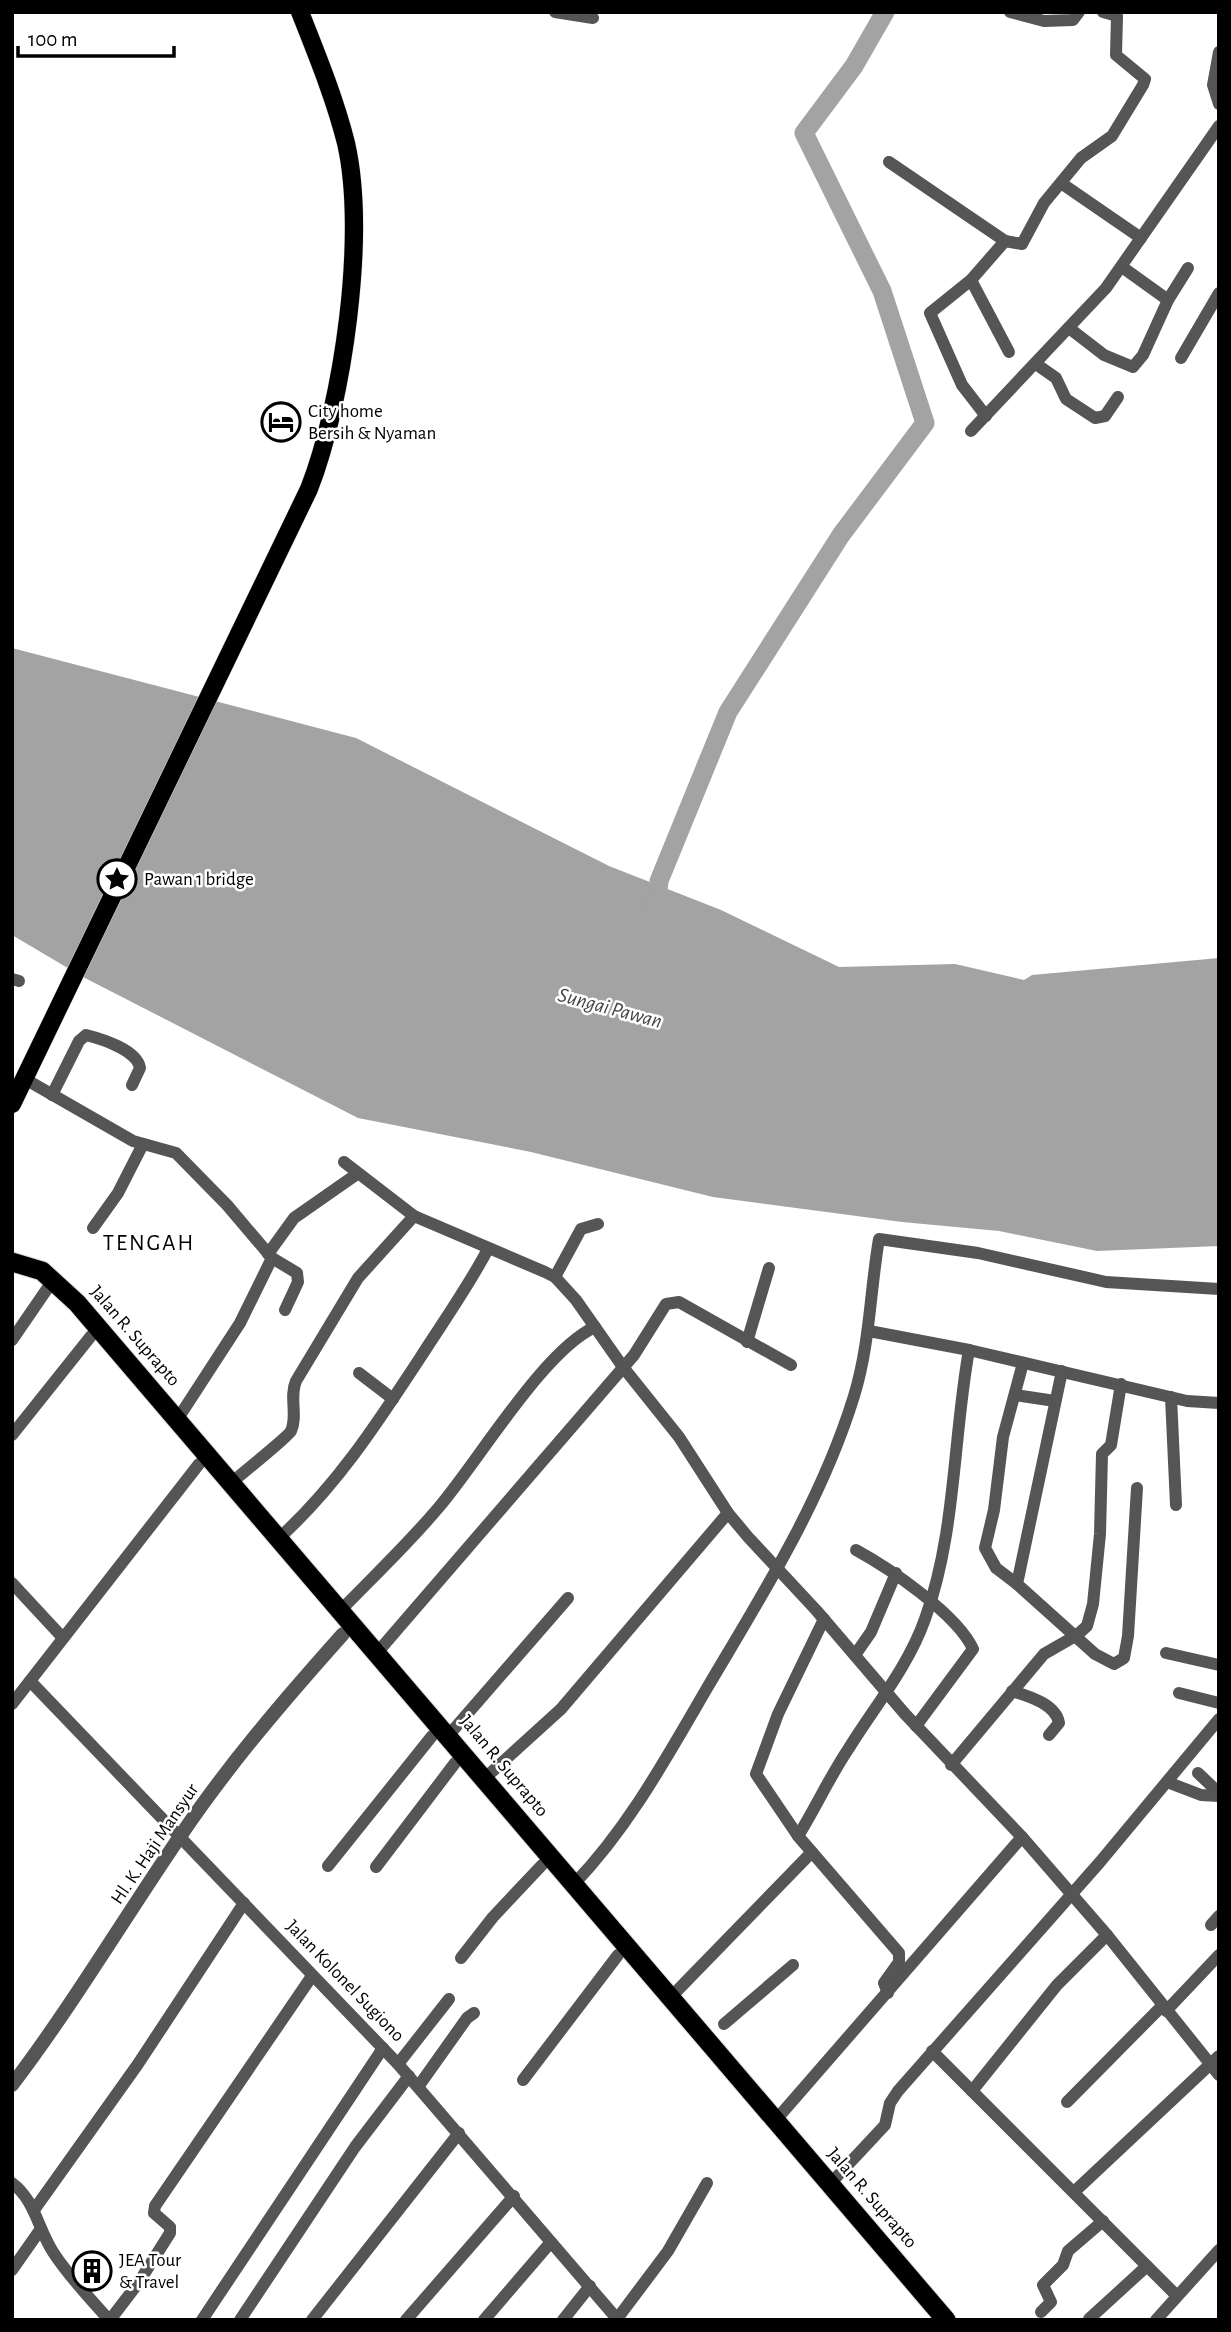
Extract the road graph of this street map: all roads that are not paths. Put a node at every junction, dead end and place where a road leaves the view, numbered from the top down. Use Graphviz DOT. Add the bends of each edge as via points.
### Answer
graph roads {
  1 [pos="300,12"];
  2 [pos="555,12"];
  3 [pos="1079,12"];
  4 [pos="1103,12"];
  5 [pos="1018,13"];
  6 [pos="593,18"];
  7 [pos="1219,52"];
  8 [pos="1219,104"];
  9 [pos="1219,126"];
  10 [pos="889,162"];
  11 [pos="1061,183"];
  12 [pos="1141,238"];
  13 [pos="1005,241"];
  14 [pos="1122,267"];
  15 [pos="1188,268"];
  16 [pos="971,279"];
  17 [pos="1219,293"];
  18 [pos="1168,300"];
  19 [pos="1069,328"];
  20 [pos="1009,352"];
  21 [pos="1181,358"];
  22 [pos="1036,364"];
  23 [pos="1118,397"];
  24 [pos="986,416"];
  25 [pos="971,431"];
  26 [pos="25,1079"];
  27 [pos="132,1085"];
  28 [pos="52,1094"];
  29 [pos="12,1104"];
  30 [pos="144,1144"];
  31 [pos="344,1162"];
  32 [pos="357,1174"];
  33 [pos="414,1216"];
  34 [pos="598,1224"];
  35 [pos="93,1228"];
  36 [pos="488,1249"];
  37 [pos="270,1256"];
  38 [pos="12,1262"];
  39 [pos="769,1268"];
  40 [pos="12,1274"];
  41 [pos="555,1277"];
  42 [pos="47,1289"];
  43 [pos="1219,1289"];
  44 [pos="285,1310"];
  45 [pos="595,1326"];
  46 [pos="869,1331"];
  47 [pos="91,1336"];
  48 [pos="12,1340"];
  49 [pos="747,1342"];
  50 [pos="969,1350"];
  51 [pos="1023,1363"];
  52 [pos="791,1365"];
  53 [pos="623,1367"];
  54 [pos="1062,1371"];
  55 [pos="359,1373"];
  56 [pos="1121,1384"];
  57 [pos="1015,1395"];
  58 [pos="1171,1397"];
  59 [pos="393,1399"];
  60 [pos="1055,1401"];
  61 [pos="1219,1403"];
  62 [pos="177,1420"];
  63 [pos="12,1435"];
  64 [pos="199,1464"];
  65 [pos="231,1483"];
  66 [pos="1137,1488"];
  67 [pos="1177,1505"];
  68 [pos="728,1513"];
  69 [pos="267,1532"];
  70 [pos="856,1550"];
  71 [pos="777,1568"];
  72 [pos="896,1573"];
  73 [pos="12,1583"];
  74 [pos="1017,1584"];
  75 [pos="568,1598"];
  76 [pos="929,1600"];
  77 [pos="340,1611"];
  78 [pos="824,1619"];
  79 [pos="343,1634"];
  80 [pos="1077,1635"];
  81 [pos="63,1638"];
  82 [pos="1166,1653"];
  83 [pos="376,1654"];
  84 [pos="855,1655"];
  85 [pos="1219,1665"];
  86 [pos="30,1681"];
  87 [pos="1012,1691"];
  88 [pos="887,1693"];
  89 [pos="1179,1693"];
  90 [pos="1219,1703"];
  91 [pos="12,1704"];
  92 [pos="1219,1719"];
  93 [pos="916,1726"];
  94 [pos="434,1729"];
  95 [pos="1049,1735"];
  96 [pos="455,1763"];
  97 [pos="951,1765"];
  98 [pos="1192,1767"];
  99 [pos="484,1779"];
  100 [pos="1167,1782"];
  101 [pos="1219,1795"];
  102 [pos="180,1836"];
  103 [pos="798,1836"];
  104 [pos="1022,1837"];
  105 [pos="812,1852"];
  106 [pos="542,1865"];
  107 [pos="328,1866"];
  108 [pos="376,1867"];
  109 [pos="574,1884"];
  110 [pos="1070,1894"];
  111 [pos="244,1903"];
  112 [pos="1107,1935"];
  113 [pos="618,1955"];
  114 [pos="1219,1955"];
  115 [pos="461,1958"];
  116 [pos="793,1965"];
  117 [pos="313,1976"];
  118 [pos="888,1993"];
  119 [pos="670,1998"];
  120 [pos="449,1999"];
  121 [pos="1164,2008"];
  122 [pos="474,2013"];
  123 [pos="682,2022"];
  124 [pos="716,2032"];
  125 [pos="383,2048"];
  126 [pos="932,2051"];
  127 [pos="1214,2059"];
  128 [pos="398,2064"];
  129 [pos="1219,2075"];
  130 [pos="408,2076"];
  131 [pos="523,2080"];
  132 [pos="12,2085"];
  133 [pos="418,2087"];
  134 [pos="972,2091"];
  135 [pos="1067,2102"];
  136 [pos="775,2121"];
  137 [pos="459,2133"];
  138 [pos="12,2183"];
  139 [pos="707,2183"];
  140 [pos="830,2184"];
  141 [pos="1074,2192"];
  142 [pos="514,2196"];
  143 [pos="34,2210"];
  144 [pos="1103,2221"];
  145 [pos="40,2231"];
  146 [pos="551,2242"];
  147 [pos="1219,2250"];
  148 [pos="1147,2266"];
  149 [pos="12,2270"];
  150 [pos="590,2286"];
  151 [pos="1176,2295"];
  152 [pos="1041,2312"];
  153 [pos="618,2319"];
  154 [pos="1089,2319"];
  155 [pos="110,2320"];
  156 [pos="202,2320"];
  157 [pos="240,2320"];
  158 [pos="313,2320"];
  159 [pos="406,2320"];
  160 [pos="484,2320"];
  161 [pos="563,2320"];
  162 [pos="930,2320"];
  163 [pos="946,2320"];
  164 [pos="1156,2320"];
  1 -- 26 [label="main road" via="346,144 354,198 354,251 334,401 320,462"];
  2 -- 6 [label="street"];
  3 -- 5 [label="street" via="1067,22"];
  4 -- 11 [label="street" via="1117,16 1116,55 1141,74 1144,82 1112,136 1081,158"];
  7 -- 8 [label="street" via="1213,85"];
  9 -- 12 [label="street"];
  10 -- 13 [label="street"];
  11 -- 12 [label="street"];
  11 -- 13 [label="street" via="1035,216 1022,244"];
  12 -- 14 [label="street"];
  13 -- 16 [label="street"];
  14 -- 18 [label="street"];
  14 -- 19 [label="street"];
  15 -- 18 [label="street"];
  16 -- 20 [label="street"];
  16 -- 24 [label="street" via="930,315 962,385"];
  17 -- 21 [label="street"];
  18 -- 19 [label="street" via="1148,346 1133,367 1104,355"];
  19 -- 22 [label="street"];
  22 -- 23 [label="street" via="1056,378 1064,398 1095,418 1105,416"];
  22 -- 24 [label="street"];
  24 -- 25 [label="street"];
  26 -- 28 [label="street"];
  26 -- 29 [label="main road"];
  27 -- 28 [label="street" via="140,1068 138,1060 86,1035"];
  28 -- 30 [label="street"];
  30 -- 35 [label="street"];
  30 -- 37 [label="street" via="176,1153"];
  31 -- 32 [label="street"];
  32 -- 33 [label="street"];
  32 -- 37 [label="street" via="294,1218"];
  33 -- 36 [label="street"];
  33 -- 65 [label="street" via="358,1278 302,1370 292,1389 289,1434"];
  34 -- 41 [label="street" via="581,1229"];
  36 -- 41 [label="street"];
  36 -- 59 [label="street"];
  37 -- 44 [label="street" via="298,1275"];
  37 -- 62 [label="street" via="240,1323"];
  38 -- 62 [label="highway, Jalan R. Suprapto" via="33,1267 54,1280"];
  39 -- 49 [label="street"];
  40 -- 42 [label="highway, Jalan R. Suprapto"];
  41 -- 45 [label="street"];
  42 -- 47 [label="highway, Jalan R. Suprapto"];
  42 -- 48 [label="street"];
  43 -- 46 [label="street" via="1106,1282 978,1253 882,1238"];
  45 -- 53 [label="street"];
  45 -- 77 [label="street" via="576,1336 547,1368 439,1508"];
  46 -- 50 [label="street"];
  46 -- 71 [label="street" via="844,1425 800,1531"];
  47 -- 63 [label="street"];
  47 -- 64 [label="highway, Jalan R. Suprapto"];
  49 -- 52 [label="street"];
  49 -- 53 [label="street" via="679,1302 670,1302"];
  50 -- 51 [label="street"];
  50 -- 76 [label="street" via="948,1517"];
  51 -- 54 [label="street"];
  51 -- 57 [label="street"];
  53 -- 68 [label="street" via="679,1437"];
  53 -- 83 [label="street"];
  54 -- 56 [label="street"];
  54 -- 60 [label="street"];
  55 -- 59 [label="street"];
  56 -- 58 [label="street"];
  56 -- 80 [label="street" via="1111,1445 1102,1454 1093,1604 1087,1626"];
  57 -- 60 [label="street"];
  57 -- 74 [label="street" via="1003,1437 995,1510 985,1548 992,1563"];
  58 -- 61 [label="street"];
  58 -- 67 [label="street"];
  59 -- 69 [label="street" via="338,1475"];
  60 -- 74 [label="street"];
  62 -- 65 [label="highway, Jalan R. Suprapto"];
  64 -- 69 [label="highway, Jalan R. Suprapto"];
  64 -- 81 [label="street"];
  65 -- 69 [label="highway, Jalan R. Suprapto"];
  66 -- 80 [label="street" via="1124,1658 1117,1664 1105,1661"];
  68 -- 71 [label="street"];
  68 -- 99 [label="street" via="561,1709"];
  69 -- 77 [label="highway, Jalan R. Suprapto"];
  69 -- 79 [label="highway, Jalan R. Suprapto"];
  70 -- 72 [label="street"];
  71 -- 78 [label="street"];
  71 -- 109 [label="street" via="637,1803 610,1844"];
  72 -- 76 [label="street"];
  72 -- 84 [label="street" via="882,1610"];
  73 -- 81 [label="street"];
  74 -- 80 [label="street"];
  75 -- 94 [label="street"];
  76 -- 88 [label="street" via="924,1622"];
  76 -- 93 [label="street" via="973,1651"];
  77 -- 83 [label="highway, Jalan R. Suprapto"];
  78 -- 84 [label="street"];
  78 -- 103 [label="street" via="778,1714 756,1773"];
  79 -- 94 [label="highway, Jalan R. Suprapto"];
  79 -- 102 [label="street, Hl. K. Haji Mansyur" via="270,1717"];
  80 -- 87 [label="street" via="1044,1654"];
  81 -- 86 [label="street"];
  82 -- 85 [label="street"];
  83 -- 94 [label="highway, Jalan R. Suprapto"];
  84 -- 88 [label="street"];
  86 -- 91 [label="street"];
  86 -- 102 [label="street, Jalan Kolonel Sugiono"];
  87 -- 95 [label="street" via="1038,1700 1058,1717 1059,1723"];
  87 -- 97 [label="street"];
  88 -- 93 [label="street"];
  88 -- 103 [label="street" via="845,1753"];
  89 -- 90 [label="street"];
  92 -- 98 [label="street"];
  93 -- 97 [label="street"];
  94 -- 96 [label="highway, Jalan R. Suprapto"];
  94 -- 99 [label="highway, Jalan R. Suprapto"];
  94 -- 107 [label="street"];
  96 -- 106 [label="highway, Jalan R. Suprapto"];
  96 -- 108 [label="street"];
  97 -- 104 [label="street"];
  98 -- 100 [label="street"];
  98 -- 101 [label="street"];
  99 -- 109 [label="highway, Jalan R. Suprapto"];
  100 -- 101 [label="street" via="1201,1795"];
  100 -- 110 [label="street"];
  102 -- 111 [label="street, Jalan Kolonel Sugiono"];
  102 -- 132 [label="street, Hl. K. Haji Mansyur"];
  103 -- 105 [label="street"];
  104 -- 110 [label="street"];
  104 -- 118 [label="street"];
  105 -- 118 [label="street" via="899,1953 899,1962 884,1983"];
  105 -- 119 [label="street"];
  106 -- 113 [label="highway, Jalan R. Suprapto"];
  106 -- 115 [label="street" via="492,1917"];
  109 -- 119 [label="highway, Jalan R. Suprapto"];
  110 -- 112 [label="street"];
  110 -- 126 [label="street"];
  111 -- 117 [label="street, Jalan Kolonel Sugiono"];
  111 -- 143 [label="street"];
  112 -- 121 [label="street"];
  112 -- 134 [label="street" via="1057,1985"];
  113 -- 123 [label="highway, Jalan R. Suprapto"];
  113 -- 131 [label="street"];
  114 -- 121 [label="street"];
  116 -- 124 [label="street"];
  117 -- 125 [label="street, Jalan Kolonel Sugiono"];
  117 -- 155 [label="street" via="155,2206 154,2213 170,2227 170,2233"];
  118 -- 136 [label="street"];
  119 -- 123 [label="highway, Jalan R. Suprapto"];
  120 -- 128 [label="street"];
  121 -- 127 [label="street"];
  121 -- 135 [label="street"];
  122 -- 133 [label="street"];
  123 -- 124 [label="highway, Jalan R. Suprapto"];
  123 -- 162 [label="highway, Jalan R. Suprapto"];
  124 -- 136 [label="highway, Jalan R. Suprapto"];
  125 -- 128 [label="street, Jalan Kolonel Sugiono"];
  125 -- 156 [label="street"];
  126 -- 134 [label="street"];
  126 -- 140 [label="street" via="890,2103 885,2125"];
  127 -- 129 [label="street"];
  127 -- 141 [label="street"];
  128 -- 130 [label="street, Jalan Kolonel Sugiono"];
  130 -- 133 [label="street, Jalan Kolonel Sugiono"];
  130 -- 157 [label="street"];
  133 -- 137 [label="street, Jalan Kolonel Sugiono"];
  134 -- 141 [label="street"];
  136 -- 140 [label="highway, Jalan R. Suprapto"];
  137 -- 142 [label="street, Jalan Kolonel Sugiono"];
  137 -- 158 [label="street"];
  138 -- 143 [label="street"];
  139 -- 153 [label="street" via="668,2251"];
  140 -- 163 [label="highway, Jalan R. Suprapto"];
  141 -- 144 [label="street"];
  142 -- 146 [label="street, Jalan Kolonel Sugiono"];
  142 -- 159 [label="street"];
  143 -- 145 [label="street"];
  144 -- 148 [label="street"];
  144 -- 152 [label="street" via="1068,2251 1063,2265 1043,2285 1051,2302"];
  145 -- 149 [label="street"];
  145 -- 155 [label="street"];
  146 -- 150 [label="street, Jalan Kolonel Sugiono"];
  146 -- 160 [label="street"];
  147 -- 151 [label="street"];
  148 -- 151 [label="street"];
  148 -- 154 [label="street"];
  150 -- 153 [label="street, Jalan Kolonel Sugiono"];
  150 -- 161 [label="street"];
  151 -- 164 [label="street"];
}
